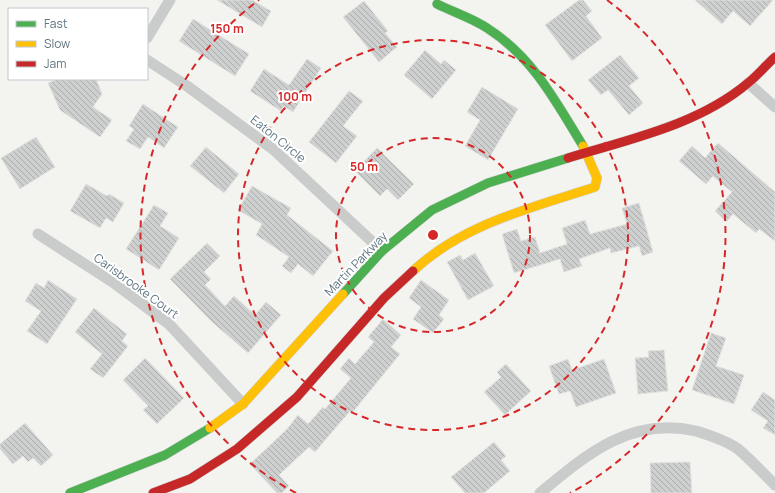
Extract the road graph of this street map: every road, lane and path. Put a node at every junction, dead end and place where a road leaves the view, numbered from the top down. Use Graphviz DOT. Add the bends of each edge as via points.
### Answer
graph roads {
  1 [pos="170,0"];
  2 [pos="437,4"];
  3 [pos="148,36"];
  4 [pos="775,57"];
  5 [pos="148,61"];
  6 [pos="748,83"];
  7 [pos="775,107"];
  8 [pos="587,152"];
  9 [pos="38,234"];
  10 [pos="382,251"];
  11 [pos="243,404"];
  12 [pos="775,485"];
  13 [pos="87,490"];
  14 [pos="70,493"];
  15 [pos="153,493"];
  16 [pos="540,493"];
  1 -- 3 [label="street"];
  2 -- 8 [label="street" via="487,28 524,58 539,75"];
  4 -- 6 [label="street, Martin Parkway"];
  5 -- 10 [label="street, Eaton Circle" via="274,150"];
  6 -- 7 [label="street"];
  6 -- 8 [label="street, Martin Parkway" via="712,107 669,127"];
  8 -- 10 [label="street, Martin Parkway" via="488,184 432,210"];
  8 -- 15 [label="street" via="597,178 595,187 499,218 452,240 417,267 384,298 296,397 237,449 190,479"];
  9 -- 11 [label="street, Carisbrooke Court" via="114,283 169,324"];
  10 -- 11 [label="street, Martin Parkway"];
  11 -- 13 [label="street, Martin Parkway" via="206,431 165,455"];
  12 -- 16 [label="street" via="737,448 707,434 672,427 637,431 612,441 570,468"];
  13 -- 14 [label="street, Martin Parkway"];
}
